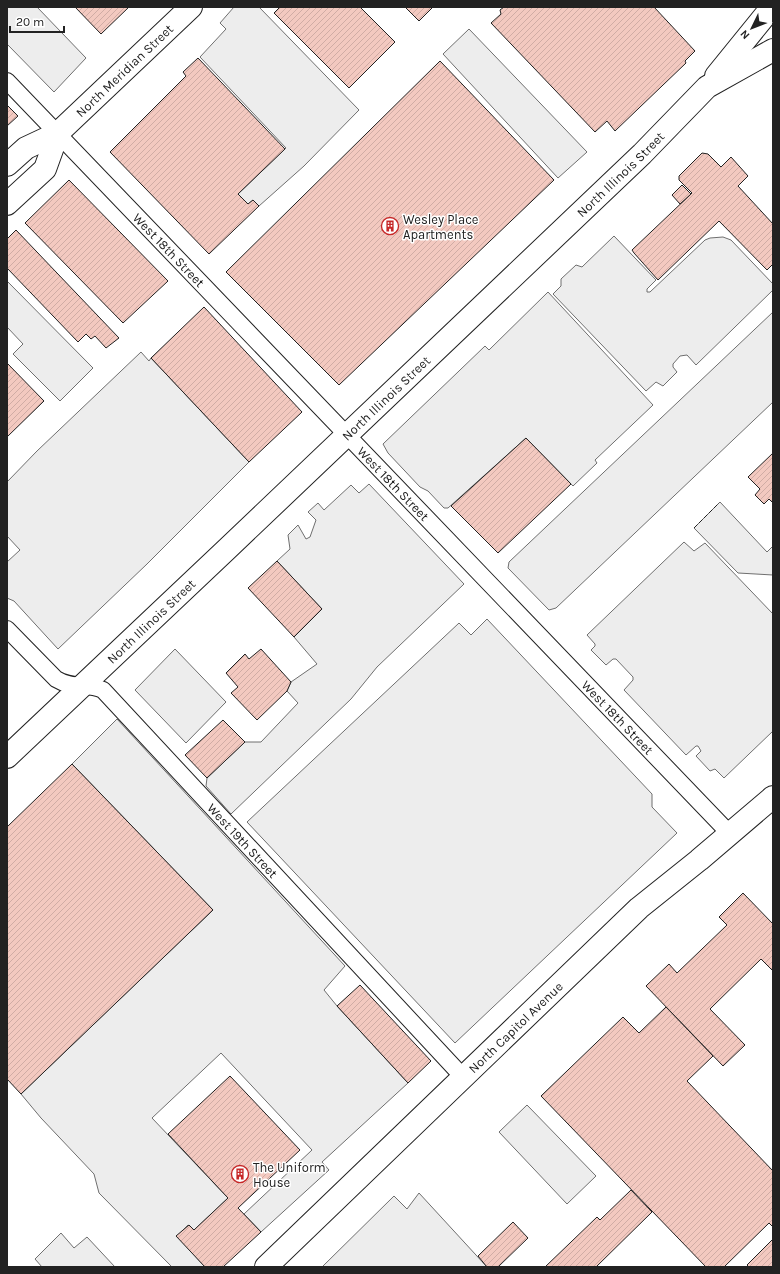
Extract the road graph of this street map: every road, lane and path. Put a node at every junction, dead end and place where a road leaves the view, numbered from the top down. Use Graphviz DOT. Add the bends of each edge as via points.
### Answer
graph roads {
  1 [pos="191,7"];
  2 [pos="772,7"];
  3 [pos="773,50"];
  4 [pos="7,81"];
  5 [pos="707,87"];
  6 [pos="58,133"];
  7 [pos="7,165"];
  8 [pos="7,204"];
  9 [pos="347,435"];
  10 [pos="7,629"];
  11 [pos="82,686"];
  12 [pos="7,757"];
  13 [pos="773,797"];
  14 [pos="730,834"];
  15 [pos="463,1077"];
  16 [pos="266,1267"];
  1 -- 6 [label="main road, North Meridian Street"];
  2 -- 5 [label="main road"];
  3 -- 5 [label="main road, North Illinois Street"];
  4 -- 6 [label="street, West 18th Street"];
  5 -- 9 [label="main road, North Illinois Street" via="642,154"];
  6 -- 7 [label="main road, North Meridian Street" via="26,148"];
  6 -- 8 [label="main road, North Meridian Street" via="45,169"];
  6 -- 9 [label="street, West 18th Street"];
  9 -- 11 [label="main road, North Illinois Street"];
  9 -- 14 [label="street, West 18th Street"];
  10 -- 11 [label="street, West 19th Street" via="56,679 63,683"];
  11 -- 12 [label="main road, North Illinois Street"];
  11 -- 15 [label="street, West 19th Street" via="103,690"];
  13 -- 14 [label="main road, North Capitol Avenue"];
  14 -- 15 [label="main road, North Capitol Avenue" via="639,908"];
  15 -- 16 [label="main road, North Capitol Avenue"];
}
